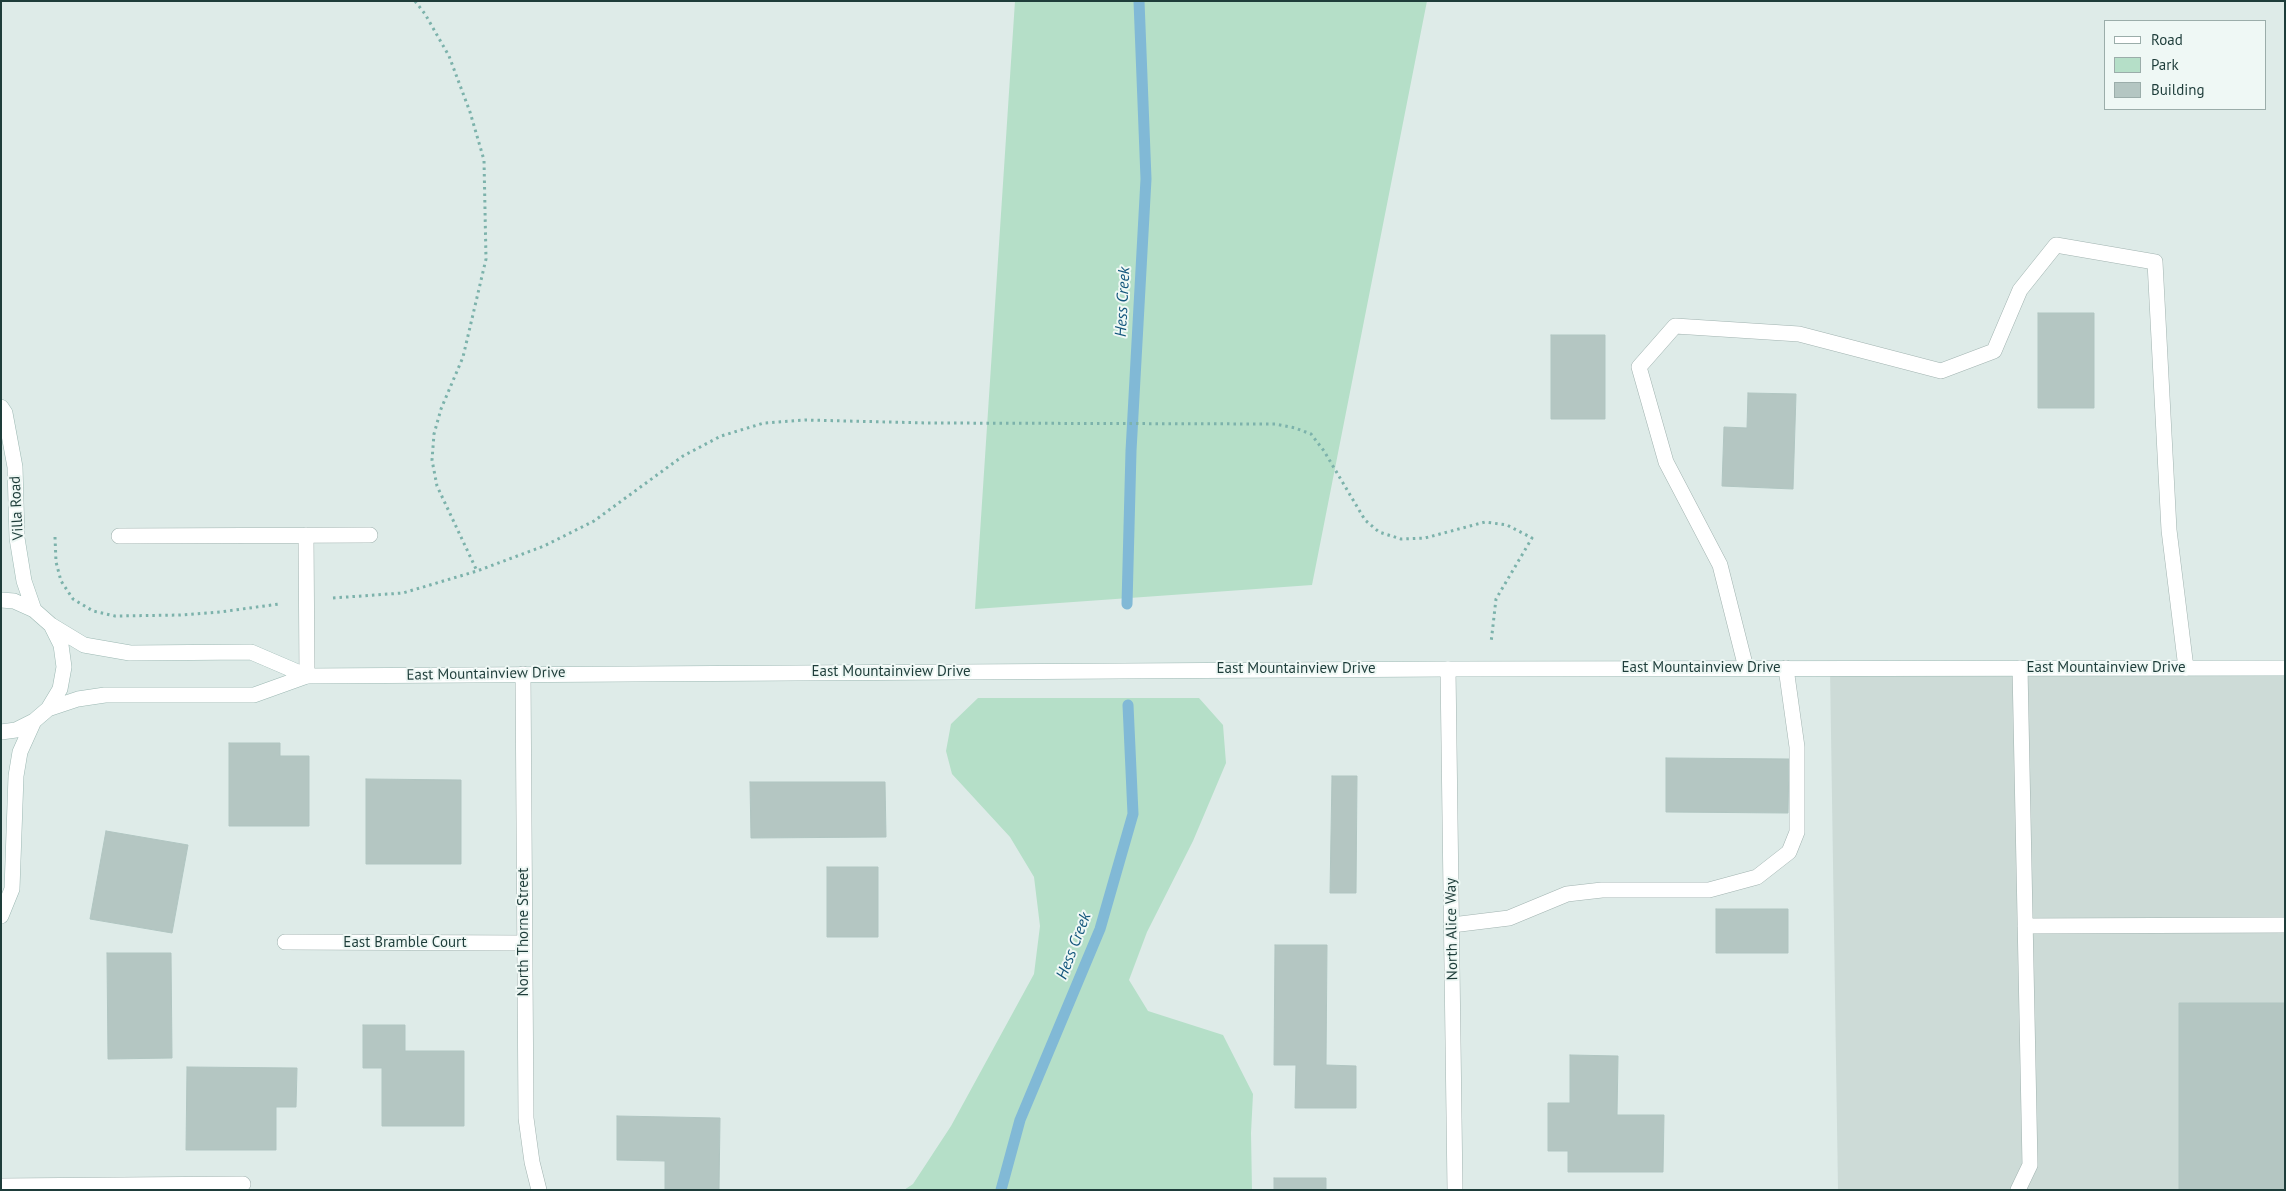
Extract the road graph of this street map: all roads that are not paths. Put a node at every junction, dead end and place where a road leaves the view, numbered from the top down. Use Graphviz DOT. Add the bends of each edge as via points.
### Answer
graph roads {
  1 [pos="1,407"];
  2 [pos="306,535"];
  3 [pos="370,535"];
  4 [pos="119,536"];
  5 [pos="1,600"];
  6 [pos="34,610"];
  7 [pos="51,625"];
  8 [pos="1746,668"];
  9 [pos="1786,668"];
  10 [pos="2020,668"];
  11 [pos="2186,668"];
  12 [pos="2285,668"];
  13 [pos="1448,669"];
  14 [pos="523,674"];
  15 [pos="307,676"];
  16 [pos="48,709"];
  17 [pos="34,722"];
  18 [pos="1,732"];
  19 [pos="1,916"];
  20 [pos="1452,925"];
  21 [pos="2285,925"];
  22 [pos="2025,926"];
  23 [pos="285,942"];
  24 [pos="524,943"];
  25 [pos="243,1184"];
  26 [pos="1,1186"];
  27 [pos="539,1190"];
  28 [pos="1455,1190"];
  29 [pos="2018,1190"];
  1 -- 6 [label="main road, Villa Road" via="5,413 15,468 17,538 24,581"];
  2 -- 3 [label="main road"];
  2 -- 4 [label="main road"];
  2 -- 15 [label="main road"];
  5 -- 6 [label="main road" via="14,601"];
  6 -- 7 [label="main road"];
  7 -- 15 [label="main road, East Mountainview Drive" via="84,645 130,653 251,652"];
  7 -- 16 [label="main road" via="61,645 64,667 60,689"];
  8 -- 9 [label="main road, East Mountainview Drive"];
  8 -- 11 [label="main road" via="1720,565 1666,462 1639,367 1675,326 1799,334 1941,371 1994,351 2020,290 2056,245 2155,262 2169,530"];
  8 -- 13 [label="main road, East Mountainview Drive"];
  9 -- 10 [label="main road, East Mountainview Drive"];
  9 -- 20 [label="main road" via="1797,747 1797,832 1789,852 1757,877 1709,890 1602,890 1567,894 1509,918"];
  10 -- 11 [label="main road, East Mountainview Drive"];
  10 -- 22 [label="main road"];
  11 -- 12 [label="main road, East Mountainview Drive"];
  13 -- 14 [label="main road, East Mountainview Drive"];
  13 -- 20 [label="main road, North Alice Way"];
  14 -- 15 [label="main road, East Mountainview Drive"];
  14 -- 24 [label="main road, North Thorne Street"];
  15 -- 16 [label="main road, East Mountainview Drive" via="254,695 105,695"];
  16 -- 17 [label="main road"];
  17 -- 18 [label="main road"];
  17 -- 19 [label="main road" via="20,752 16,776 12,889"];
  20 -- 28 [label="main road, North Alice Way"];
  21 -- 22 [label="main road"];
  22 -- 29 [label="main road" via="2030,1165"];
  23 -- 24 [label="main road, East Bramble Court"];
  24 -- 27 [label="main road, North Thorne Street" via="526,1118"];
  25 -- 26 [label="main road"];
}
